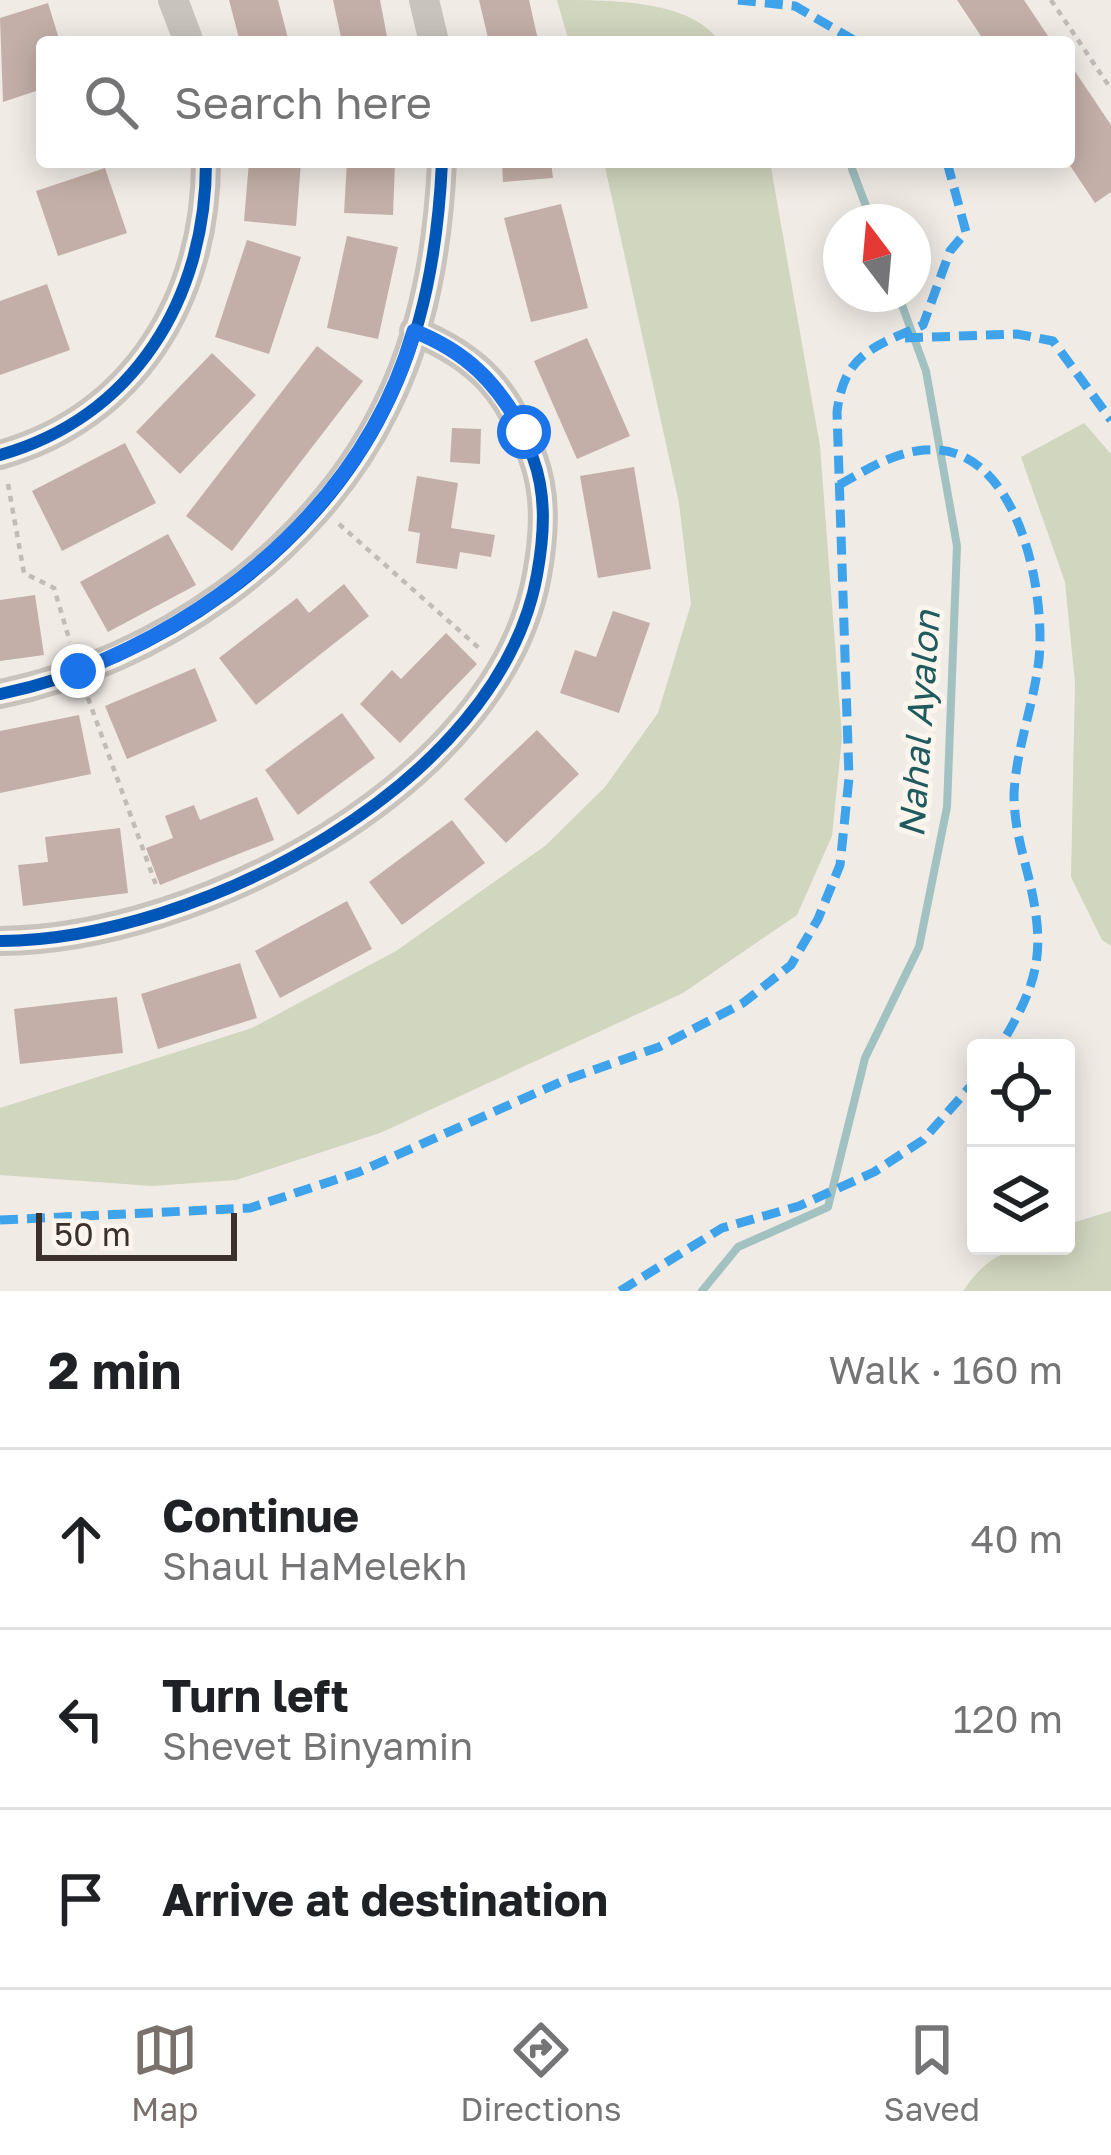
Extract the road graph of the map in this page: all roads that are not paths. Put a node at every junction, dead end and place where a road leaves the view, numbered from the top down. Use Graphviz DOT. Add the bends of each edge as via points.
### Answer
graph roads {
  1 [pos="173,0"];
  2 [pos="424,0"];
  3 [pos="187,36"];
  4 [pos="433,36"];
  5 [pos="206,168"];
  6 [pos="442,168"];
  7 [pos="414,331"];
  8 [pos="0,455"];
  9 [pos="0,694"];
  10 [pos="0,941"];
  1 -- 3 [label="street"];
  2 -- 4 [label="street"];
  5 -- 8 [label="street" via="200,234 152,348 94,414"];
  6 -- 7 [label="street" via="439,234"];
  7 -- 9 [label="street" via="384,412 317,504 238,585 103,662"];
  7 -- 10 [label="street" via="457,349 503,395 539,475 544,514 532,600 502,668 405,779 261,872 149,916"];
}
